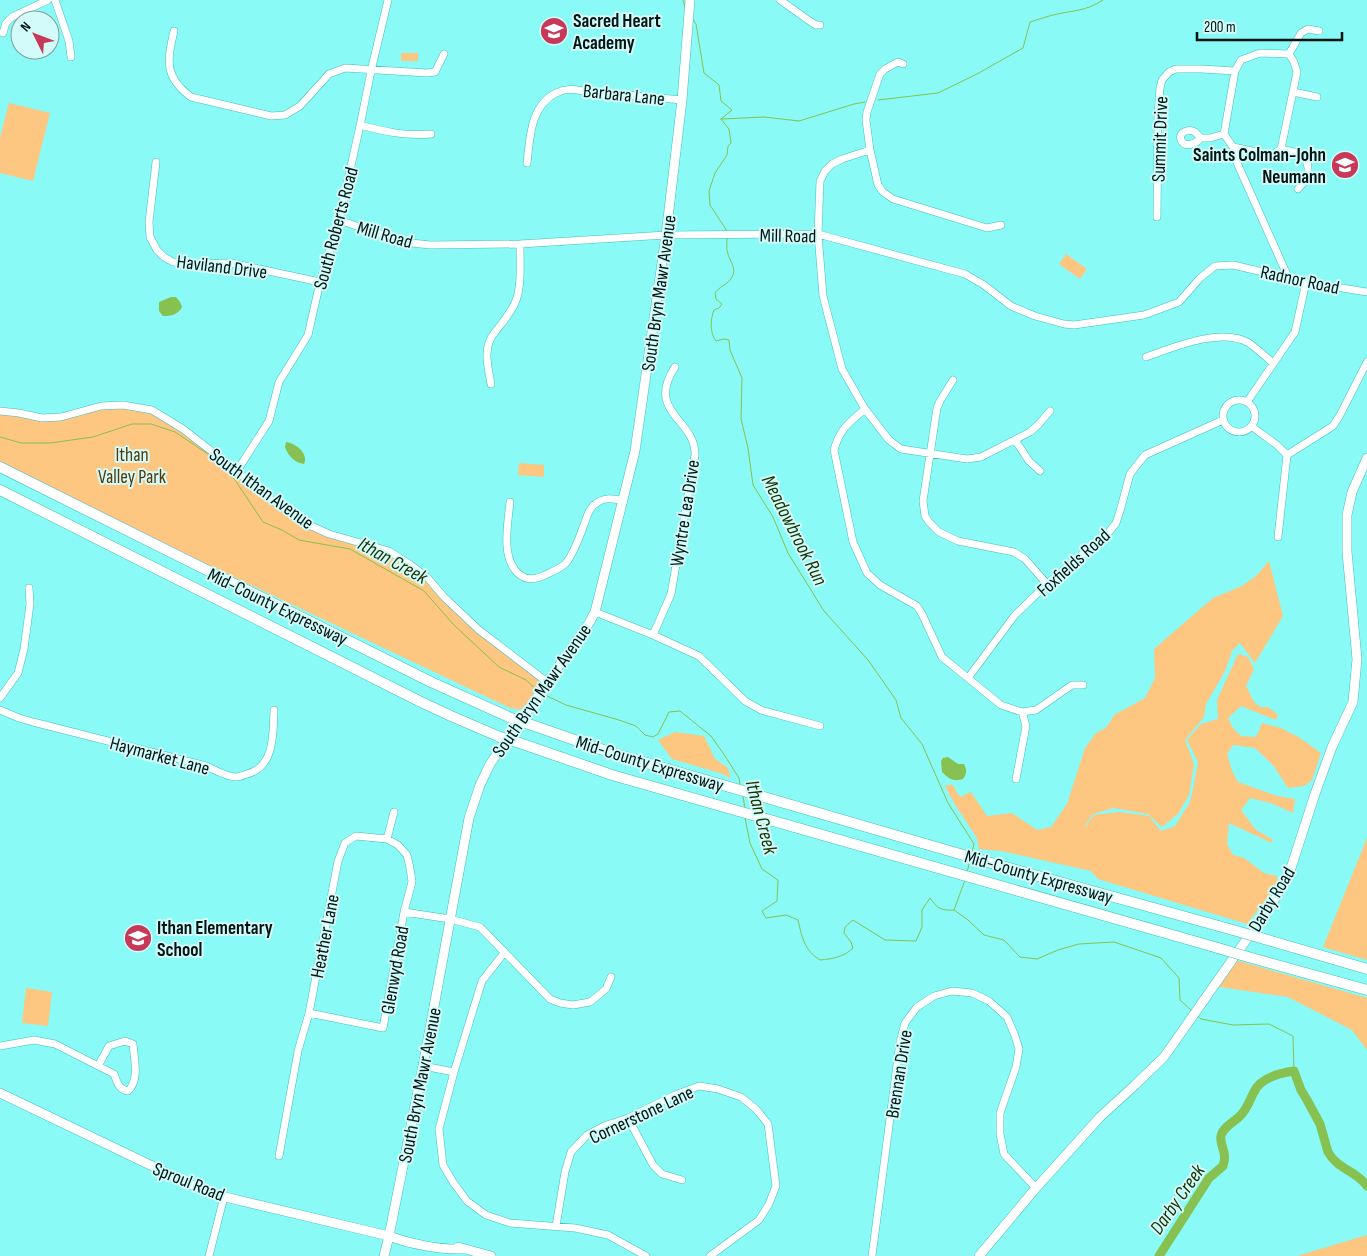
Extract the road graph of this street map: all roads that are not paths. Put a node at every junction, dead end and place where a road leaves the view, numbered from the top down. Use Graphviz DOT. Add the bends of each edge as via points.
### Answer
graph roads {
  1 [pos="48,0"];
  2 [pos="54,0"];
  3 [pos="388,0"];
  4 [pos="780,0"];
  5 [pos="690,9"];
  6 [pos="820,25"];
  7 [pos="174,31"];
  8 [pos="1319,31"];
  9 [pos="3,33"];
  10 [pos="444,54"];
  11 [pos="1288,54"];
  12 [pos="71,57"];
  13 [pos="903,64"];
  14 [pos="371,71"];
  15 [pos="1235,71"];
  16 [pos="1293,92"];
  17 [pos="1317,97"];
  18 [pos="682,100"];
  19 [pos="360,125"];
  20 [pos="431,134"];
  21 [pos="1224,134"];
  22 [pos="1201,138"];
  23 [pos="1233,147"];
  24 [pos="1281,149"];
  25 [pos="870,150"];
  26 [pos="156,162"];
  27 [pos="527,163"];
  28 [pos="1298,189"];
  29 [pos="1157,217"];
  30 [pos="339,220"];
  31 [pos="1001,225"];
  32 [pos="818,234"];
  33 [pos="666,235"];
  34 [pos="520,244"];
  35 [pos="1233,264"];
  36 [pos="1288,277"];
  37 [pos="320,282"];
  38 [pos="1306,282"];
  39 [pos="1367,292"];
  40 [pos="1146,357"];
  41 [pos="1367,362"];
  42 [pos="1274,363"];
  43 [pos="675,367"];
  44 [pos="953,380"];
  45 [pos="491,384"];
  46 [pos="1247,402"];
  47 [pos="865,408"];
  48 [pos="1050,410"];
  49 [pos="0,411"];
  50 [pos="1223,420"];
  51 [pos="1252,426"];
  52 [pos="1015,440"];
  53 [pos="929,453"];
  54 [pos="1287,455"];
  55 [pos="1367,458"];
  56 [pos="0,467"];
  57 [pos="237,471"];
  58 [pos="1040,471"];
  59 [pos="0,490"];
  60 [pos="623,501"];
  61 [pos="510,502"];
  62 [pos="1278,537"];
  63 [pos="1047,584"];
  64 [pos="29,588"];
  65 [pos="594,612"];
  66 [pos="653,635"];
  67 [pos="968,678"];
  68 [pos="1083,685"];
  69 [pos="542,689"];
  70 [pos="0,698"];
  71 [pos="0,710"];
  72 [pos="274,710"];
  73 [pos="1022,712"];
  74 [pos="820,726"];
  75 [pos="1016,779"];
  76 [pos="394,812"];
  77 [pos="386,839"];
  78 [pos="404,912"];
  79 [pos="450,919"];
  80 [pos="504,953"];
  81 [pos="1367,969"];
  82 [pos="611,977"];
  83 [pos="1367,990"];
  84 [pos="309,1013"];
  85 [pos="0,1046"];
  86 [pos="98,1066"];
  87 [pos="423,1066"];
  88 [pos="454,1072"];
  89 [pos="0,1093"];
  90 [pos="628,1118"];
  91 [pos="279,1156"];
  92 [pos="682,1180"];
  93 [pos="1036,1188"];
  94 [pos="224,1197"];
  95 [pos="556,1226"];
  96 [pos="389,1236"];
  97 [pos="209,1256"];
  98 [pos="384,1256"];
  99 [pos="491,1256"];
  100 [pos="646,1256"];
  101 [pos="710,1256"];
  102 [pos="872,1256"];
  103 [pos="980,1256"];
  1 -- 9 [label="street" via="6,22"];
  2 -- 12 [label="street" via="69,41"];
  3 -- 14 [label="street, South Roberts Road"];
  4 -- 6 [label="street"];
  5 -- 18 [label="main road, South Bryn Mawr Avenue"];
  7 -- 14 [label="street" via="168,56 170,73 180,89 191,97 271,116 285,114 300,106 329,74 344,68"];
  8 -- 11 [label="street" via="1301,33"];
  10 -- 14 [label="street" via="435,72"];
  11 -- 15 [label="street" via="1260,53 1241,60"];
  11 -- 16 [label="street" via="1297,72"];
  13 -- 25 [label="street" via="898,62 880,74 867,112"];
  14 -- 19 [label="street, South Roberts Road"];
  15 -- 21 [label="street"];
  15 -- 29 [label="street, Summit Drive" via="1176,69 1162,80 1158,114"];
  16 -- 17 [label="street"];
  16 -- 24 [label="street"];
  18 -- 27 [label="street, Barbara Lane" via="573,88 560,91 541,105 535,117"];
  18 -- 33 [label="main road, South Bryn Mawr Avenue"];
  19 -- 20 [label="street" via="385,132"];
  19 -- 30 [label="street, South Roberts Road"];
  21 -- 22 [label="street"];
  21 -- 23 [label="street"];
  23 -- 24 [label="street" via="1272,155"];
  23 -- 36 [label="street"];
  24 -- 28 [label="street" via="1302,154 1307,160 1309,170"];
  25 -- 31 [label="street" via="878,184 893,199 987,228"];
  25 -- 32 [label="street" via="832,164 825,171 820,181"];
  26 -- 37 [label="street, Haviland Drive" via="150,237 164,257 173,262 193,264 231,263"];
  30 -- 34 [label="street, Mill Road" via="402,242 430,245"];
  30 -- 37 [label="street, South Roberts Road"];
  32 -- 33 [label="street, Mill Road"];
  32 -- 35 [label="street, Mill Road" via="965,274 1011,306 1064,324 1144,315 1161,310 1179,302 1215,266"];
  32 -- 47 [label="street" via="823,296 842,369"];
  33 -- 34 [label="street, Mill Road"];
  33 -- 60 [label="main road, South Bryn Mawr Avenue" via="636,451"];
  34 -- 45 [label="street" via="516,302 488,345 486,360"];
  35 -- 36 [label="street, Radnor Road"];
  36 -- 38 [label="street, Radnor Road"];
  37 -- 57 [label="street, South Roberts Road" via="308,335 279,382 269,421"];
  38 -- 39 [label="street, Radnor Road"];
  38 -- 42 [label="street" via="1295,332"];
  40 -- 42 [label="street" via="1176,346 1224,337 1248,343"];
  41 -- 54 [label="street" via="1333,426"];
  42 -- 46 [label="street"];
  43 -- 66 [label="street, Wyntre Lea Drive" via="668,378 666,397 670,411 695,447 695,455 671,594"];
  44 -- 53 [label="street" via="937,408"];
  46 -- 50 [label="street" via="1237,400 1228,403"];
  46 -- 51 [label="street" via="1254,413"];
  47 -- 53 [label="street" via="901,449"];
  47 -- 67 [label="street" via="837,437 834,450 854,542 867,573 880,585 916,606 942,657"];
  48 -- 52 [label="street" via="1030,432"];
  49 -- 57 [label="street, South Ithan Avenue" via="42,418 61,417 101,406 122,405 152,410 183,429"];
  50 -- 51 [label="street" via="1235,432"];
  50 -- 63 [label="street, Foxfields Road" via="1145,456 1130,474 1120,511 1109,532"];
  51 -- 54 [label="street"];
  52 -- 53 [label="street" via="975,459"];
  52 -- 58 [label="street"];
  53 -- 63 [label="street" via="923,509 929,522 958,542 1014,552 1025,559"];
  54 -- 62 [label="street"];
  55 -- 93 [label="main road, Darby Road" via="1352,492 1347,515 1346,552 1357,659 1353,702 1326,762 1290,871 1277,896 1164,1057 1100,1117"];
  56 -- 81 [label="highway, Mid-County Expressway, bridge" via="431,682 526,724 609,752"];
  57 -- 69 [label="street, South Ithan Avenue" via="307,524 329,534 389,551 412,566"];
  59 -- 83 [label="highway, Mid-County Expressway, bridge" via="451,716 500,736 612,775"];
  60 -- 61 [label="street" via="611,498 595,504 566,562 538,579 527,579 517,573 509,560 506,540"];
  60 -- 65 [label="main road, South Bryn Mawr Avenue"];
  63 -- 67 [label="street, Foxfields Road" via="1015,615"];
  64 -- 70 [label="street" via="30,604 18,673"];
  65 -- 66 [label="street"];
  65 -- 69 [label="main road, South Bryn Mawr Avenue"];
  66 -- 74 [label="street" via="699,656 745,701 761,710"];
  67 -- 73 [label="street" via="1001,705"];
  68 -- 73 [label="street" via="1072,685 1036,710"];
  69 -- 79 [label="main road, South Bryn Mawr Avenue" via="490,764 480,786 468,818"];
  71 -- 72 [label="street, Haymarket Lane" via="33,722 206,766 235,777 253,772 270,752"];
  73 -- 75 [label="street" via="1026,726"];
  76 -- 77 [label="street"];
  77 -- 78 [label="street" via="407,855 412,882"];
  77 -- 84 [label="street, Heather Lane" via="356,836 344,844"];
  78 -- 79 [label="street, Glenwyd Road"];
  78 -- 84 [label="street, Glenwyd Road" via="383,1028"];
  79 -- 80 [label="street, Glenwyd Road" via="480,927"];
  79 -- 87 [label="main road, South Bryn Mawr Avenue"];
  80 -- 82 [label="street, Glenwyd Road" via="550,999 560,1003 590,1002 606,989"];
  80 -- 88 [label="street" via="482,981"];
  84 -- 91 [label="street, Heather Lane" via="298,1051"];
  85 -- 86 [label="street" via="34,1040 47,1042"];
  86 -- 86 [label="street" via="114,1074 120,1087 128,1091 135,1080 133,1044 125,1041 109,1046"];
  87 -- 88 [label="street"];
  87 -- 96 [label="main road, South Bryn Mawr Avenue"];
  88 -- 95 [label="street" via="440,1129 443,1165 452,1182 467,1201 486,1215 510,1224"];
  89 -- 94 [label="main road, Sproul Road" via="194,1186"];
  90 -- 92 [label="street" via="652,1165 662,1174"];
  90 -- 95 [label="street, Cornerstone Lane" via="587,1135 571,1152"];
  90 -- 101 [label="street, Cornerstone Lane" via="699,1086 741,1097 768,1124 776,1186 758,1220"];
  93 -- 102 [label="street, Brennan Drive" via="1004,1154 1000,1134 1000,1113 1016,1068 1019,1049 1007,1017 989,1001 972,993 952,991 934,996 917,1007 905,1023 900,1042"];
  93 -- 103 [label="main road, Darby Road"];
  94 -- 96 [label="main road, Sproul Road"];
  94 -- 97 [label="street"];
  95 -- 100 [label="street" via="608,1235"];
  96 -- 98 [label="main road, South Bryn Mawr Avenue"];
  96 -- 99 [label="main road, Sproul Road" via="402,1235"];
}
